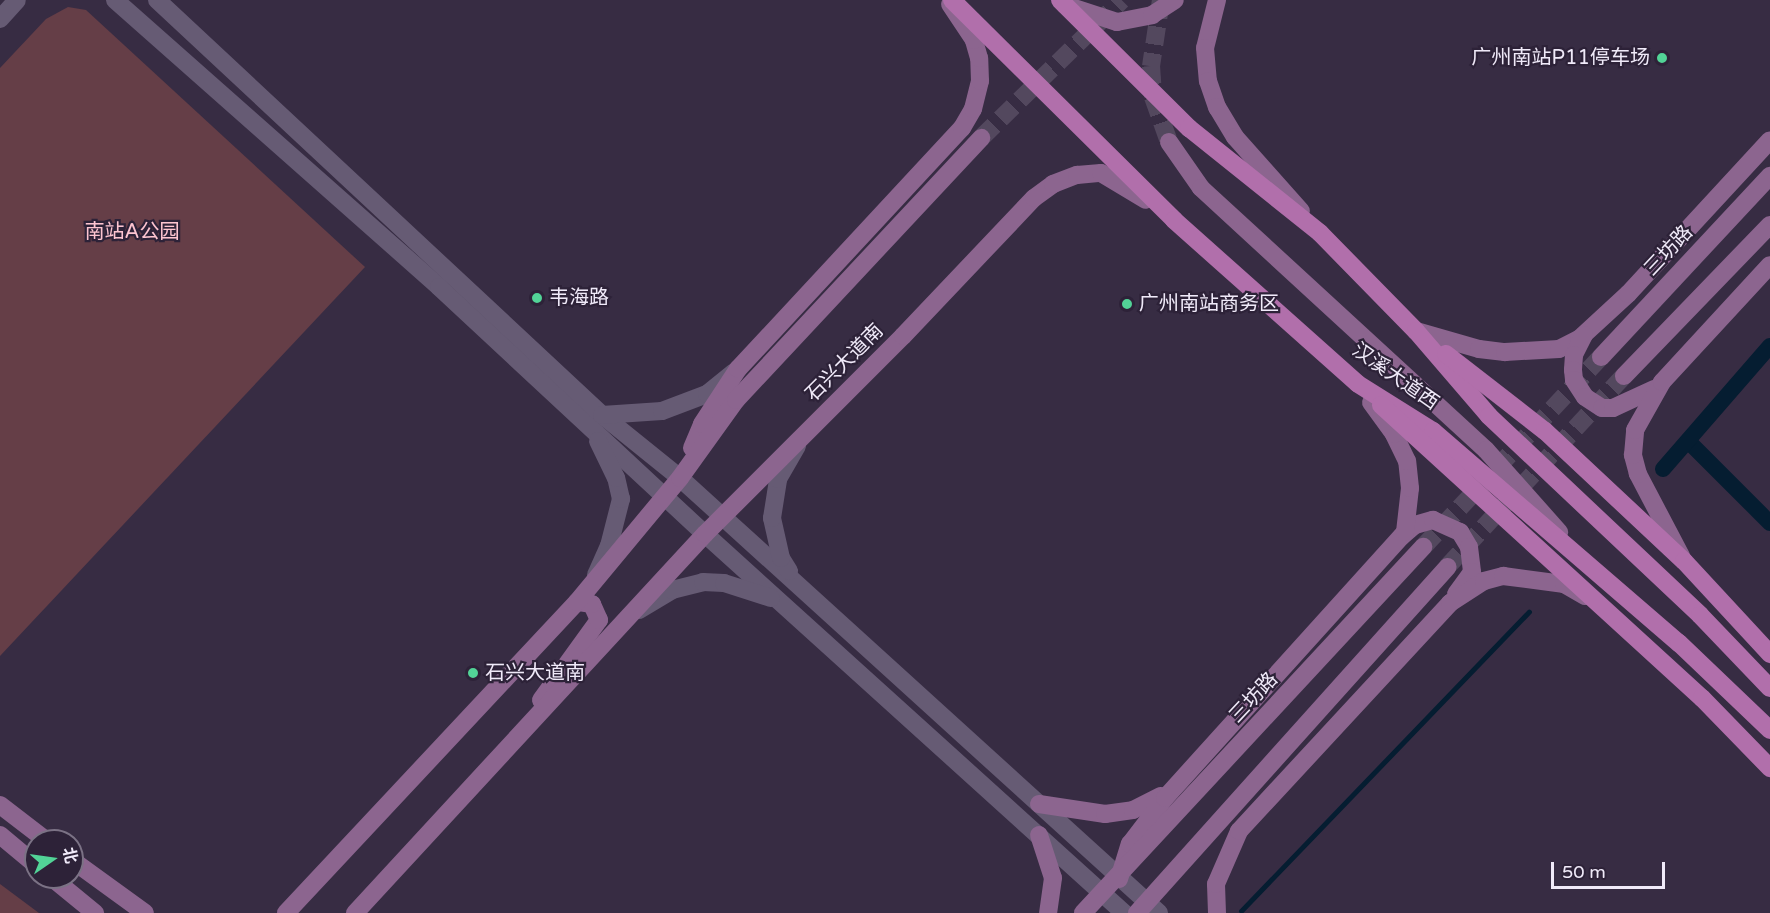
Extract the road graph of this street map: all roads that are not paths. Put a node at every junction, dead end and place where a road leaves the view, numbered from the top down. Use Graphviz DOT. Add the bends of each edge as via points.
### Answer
graph roads {
  1 [pos="17,0"];
  2 [pos="115,0"];
  3 [pos="157,0"];
  4 [pos="950,0"];
  5 [pos="1175,0"];
  6 [pos="1217,0"];
  7 [pos="1062,2"];
  8 [pos="0,19"];
  9 [pos="981,138"];
  10 [pos="1770,140"];
  11 [pos="1168,142"];
  12 [pos="1770,176"];
  13 [pos="1174,220"];
  14 [pos="1770,225"];
  15 [pos="1320,233"];
  16 [pos="1770,265"];
  17 [pos="1416,331"];
  18 [pos="1584,335"];
  19 [pos="1601,357"];
  20 [pos="738,369"];
  21 [pos="1624,376"];
  22 [pos="1358,384"];
  23 [pos="1660,386"];
  24 [pos="595,419"];
  25 [pos="800,440"];
  26 [pos="680,478"];
  27 [pos="665,495"];
  28 [pos="723,518"];
  29 [pos="705,534"];
  30 [pos="1401,537"];
  31 [pos="1423,547"];
  32 [pos="1585,561"];
  33 [pos="1684,561"];
  34 [pos="1447,567"];
  35 [pos="591,586"];
  36 [pos="798,586"];
  37 [pos="577,602"];
  38 [pos="1595,602"];
  39 [pos="1450,603"];
  40 [pos="784,604"];
  41 [pos="630,615"];
  42 [pos="1770,654"];
  43 [pos="1770,688"];
  44 [pos="1770,730"];
  45 [pos="518,737"];
  46 [pos="1770,768"];
  47 [pos="1175,786"];
  48 [pos="1039,804"];
  49 [pos="0,805"];
  50 [pos="31,829"];
  51 [pos="0,835"];
  52 [pos="1039,836"];
  53 [pos="24,855"];
  54 [pos="84,869"];
  55 [pos="1119,879"];
  56 [pos="66,889"];
  57 [pos="1103,895"];
  58 [pos="1148,909"];
  59 [pos="286,912"];
  60 [pos="95,913"];
  61 [pos="145,913"];
  62 [pos="355,913"];
  63 [pos="1048,913"];
  64 [pos="1083,913"];
  65 [pos="1124,913"];
  66 [pos="1217,913"];
  1 -- 8 [label="street"];
  2 -- 24 [label="street"];
  3 -- 24 [label="street"];
  4 -- 13 [label="main road, 汉溪大道西"];
  4 -- 20 [label="main road" via="974,40 979,58 980,81 973,109 962,128"];
  5 -- 7 [label="main road" via="1152,15 1117,21"];
  6 -- 15 [label="main road" via="1205,48 1208,81 1217,107 1235,137"];
  7 -- 15 [label="main road, 汉溪大道西" via="1189,128"];
  9 -- 26 [label="main road" via="736,400"];
  10 -- 18 [label="main road" via="1628,294"];
  11 -- 32 [label="main road" via="1201,188 1486,450"];
  12 -- 19 [label="main road, 三坊路"];
  13 -- 22 [label="main road, 汉溪大道西"];
  13 -- 25 [label="main road, 石兴大道南" via="1124,184 1101,173 1077,175 1053,184 1034,198"];
  14 -- 21 [label="main road"];
  15 -- 17 [label="main road, 汉溪大道西"];
  16 -- 23 [label="main road"];
  17 -- 18 [label="main road" via="1479,349 1524,352 1559,349"];
  17 -- 33 [label="main road" via="1545,430"];
  17 -- 43 [label="main road, 汉溪大道西" via="1489,416 1701,615"];
  18 -- 23 [label="main road" via="1574,355 1574,380 1592,403 1602,408 1623,406"];
  20 -- 24 [label="street" via="707,394 682,405"];
  20 -- 26 [label="main road" via="702,424"];
  22 -- 30 [label="main road" via="1394,434 1407,461 1409,508"];
  22 -- 32 [label="main road, 汉溪大道西" via="1433,431"];
  22 -- 38 [label="main road"];
  23 -- 33 [label="main road" via="1635,430 1633,455 1638,474"];
  24 -- 26 [label="street"];
  24 -- 27 [label="street"];
  24 -- 35 [label="street" via="621,499 609,546"];
  25 -- 28 [label="main road, 石兴大道南"];
  25 -- 36 [label="street" via="778,478 772,519 781,558"];
  26 -- 27 [label="main road"];
  26 -- 28 [label="street"];
  27 -- 29 [label="street"];
  27 -- 35 [label="main road"];
  28 -- 29 [label="main road, 石兴大道南"];
  28 -- 36 [label="street"];
  29 -- 40 [label="street"];
  29 -- 41 [label="main road, 石兴大道南"];
  30 -- 39 [label="main road" via="1415,525 1433,520 1460,532 1469,547 1472,572"];
  30 -- 47 [label="main road"];
  31 -- 55 [label="main road, 三坊路"];
  32 -- 44 [label="main road, 汉溪大道西"];
  33 -- 42 [label="main road"];
  34 -- 58 [label="main road"];
  35 -- 37 [label="main road"];
  36 -- 48 [label="street"];
  37 -- 45 [label="main road" via="592,604 599,620 555,678"];
  37 -- 59 [label="main road"];
  38 -- 39 [label="main road" via="1564,584 1503,576 1484,581"];
  38 -- 46 [label="main road" via="1702,698"];
  39 -- 66 [label="main road" via="1239,831 1216,884"];
  40 -- 41 [label="street" via="755,591 703,582 672,590"];
  40 -- 52 [label="street"];
  41 -- 45 [label="main road, 石兴大道南"];
  45 -- 62 [label="main road, 石兴大道南"];
  47 -- 48 [label="main road" via="1150,803 1120,812 1065,810"];
  47 -- 55 [label="main road" via="1135,835"];
  48 -- 55 [label="street"];
  49 -- 50 [label="main road"];
  51 -- 53 [label="main road"];
  52 -- 57 [label="street"];
  52 -- 63 [label="main road" via="1053,878"];
  54 -- 61 [label="main road"];
  55 -- 57 [label="main road, 三坊路"];
  55 -- 58 [label="street"];
  56 -- 60 [label="main road"];
  57 -- 64 [label="main road"];
  57 -- 65 [label="street"];
}
